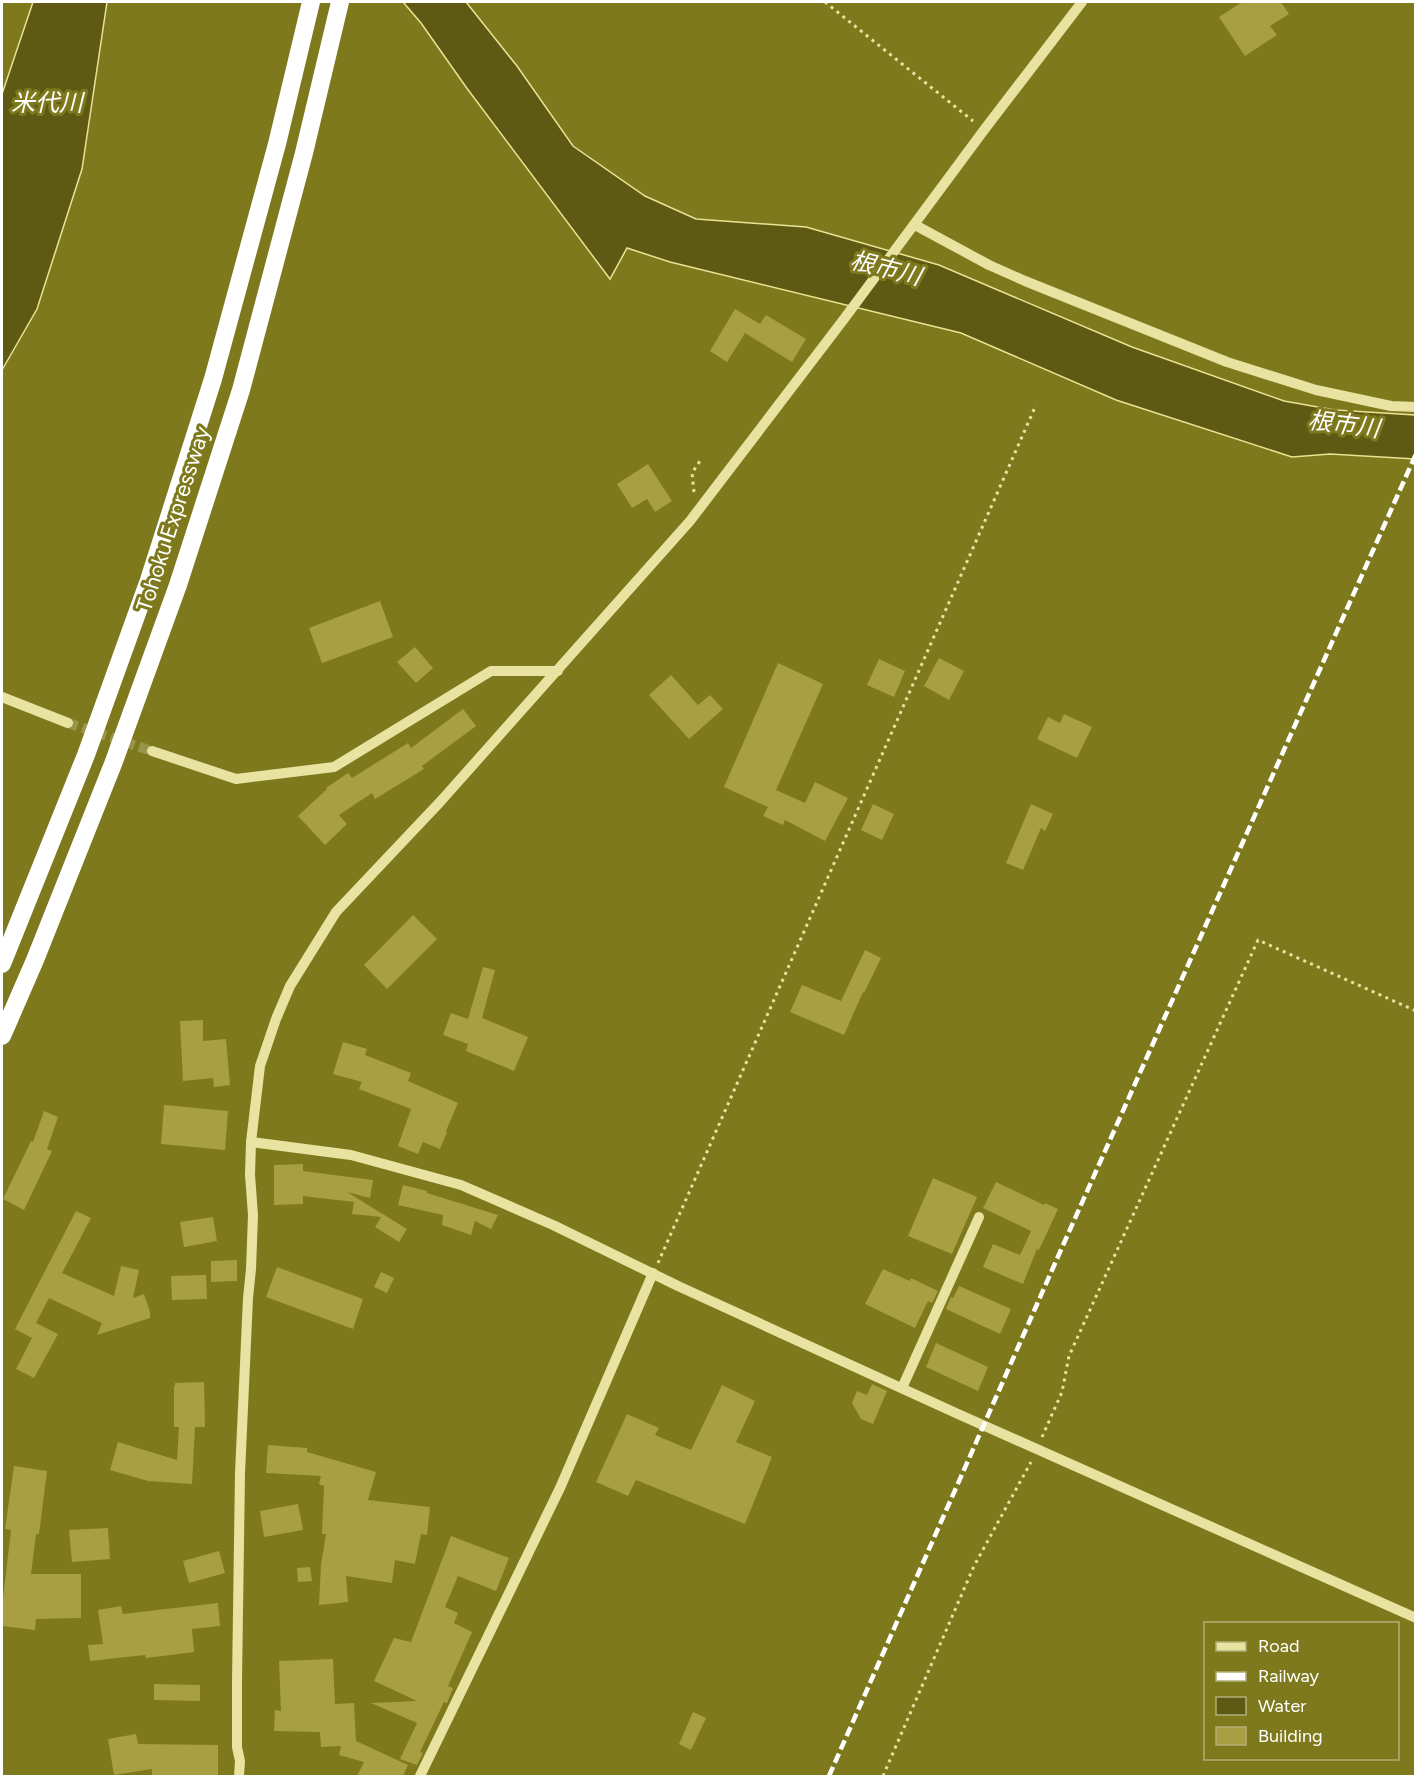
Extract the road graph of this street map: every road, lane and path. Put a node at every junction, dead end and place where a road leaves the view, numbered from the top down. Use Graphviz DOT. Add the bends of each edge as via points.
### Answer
graph roads {
  1 [pos="311,2"];
  2 [pos="340,2"];
  3 [pos="825,2"];
  4 [pos="1082,2"];
  5 [pos="984,130"];
  6 [pos="915,225"];
  7 [pos="1036,405"];
  8 [pos="1416,407"];
  9 [pos="700,461"];
  10 [pos="700,508"];
  11 [pos="558,671"];
  12 [pos="2,697"];
  13 [pos="68,723"];
  14 [pos="152,751"];
  15 [pos="2,964"];
  16 [pos="1416,1011"];
  17 [pos="2,1036"];
  18 [pos="251,1142"];
  19 [pos="979,1217"];
  20 [pos="653,1273"];
  21 [pos="902,1388"];
  22 [pos="1037,1449"];
  23 [pos="1416,1618"];
  24 [pos="238,1776"];
  25 [pos="420,1776"];
  26 [pos="883,1776"];
  1 -- 15 [label="highway, Tohoku Expressway" via="278,144 210,390 149,580 86,755"];
  2 -- 17 [label="highway, Tohoku Expressway" via="241,390 181,574 108,774"];
  3 -- 5 [label="path"];
  4 -- 5 [label="street"];
  5 -- 6 [label="street"];
  6 -- 8 [label="street" via="1025,281 1227,363 1316,390 1391,406"];
  6 -- 10 [label="street"];
  7 -- 20 [label="path"];
  9 -- 10 [label="path" via="692,473"];
  10 -- 11 [label="street"];
  11 -- 14 [label="street" via="491,671 334,767 236,778"];
  11 -- 18 [label="street" via="336,912 290,986 276,1019 260,1066"];
  12 -- 13 [label="street"];
  16 -- 22 [label="path" via="1258,940 1069,1356 1062,1392"];
  18 -- 20 [label="street" via="351,1155 461,1185"];
  18 -- 24 [label="street" via="253,1215 240,1473"];
  19 -- 21 [label="street"];
  20 -- 21 [label="street"];
  20 -- 25 [label="street" via="560,1488"];
  21 -- 22 [label="street"];
  22 -- 23 [label="street"];
  22 -- 26 [label="path" via="974,1566"];
}
